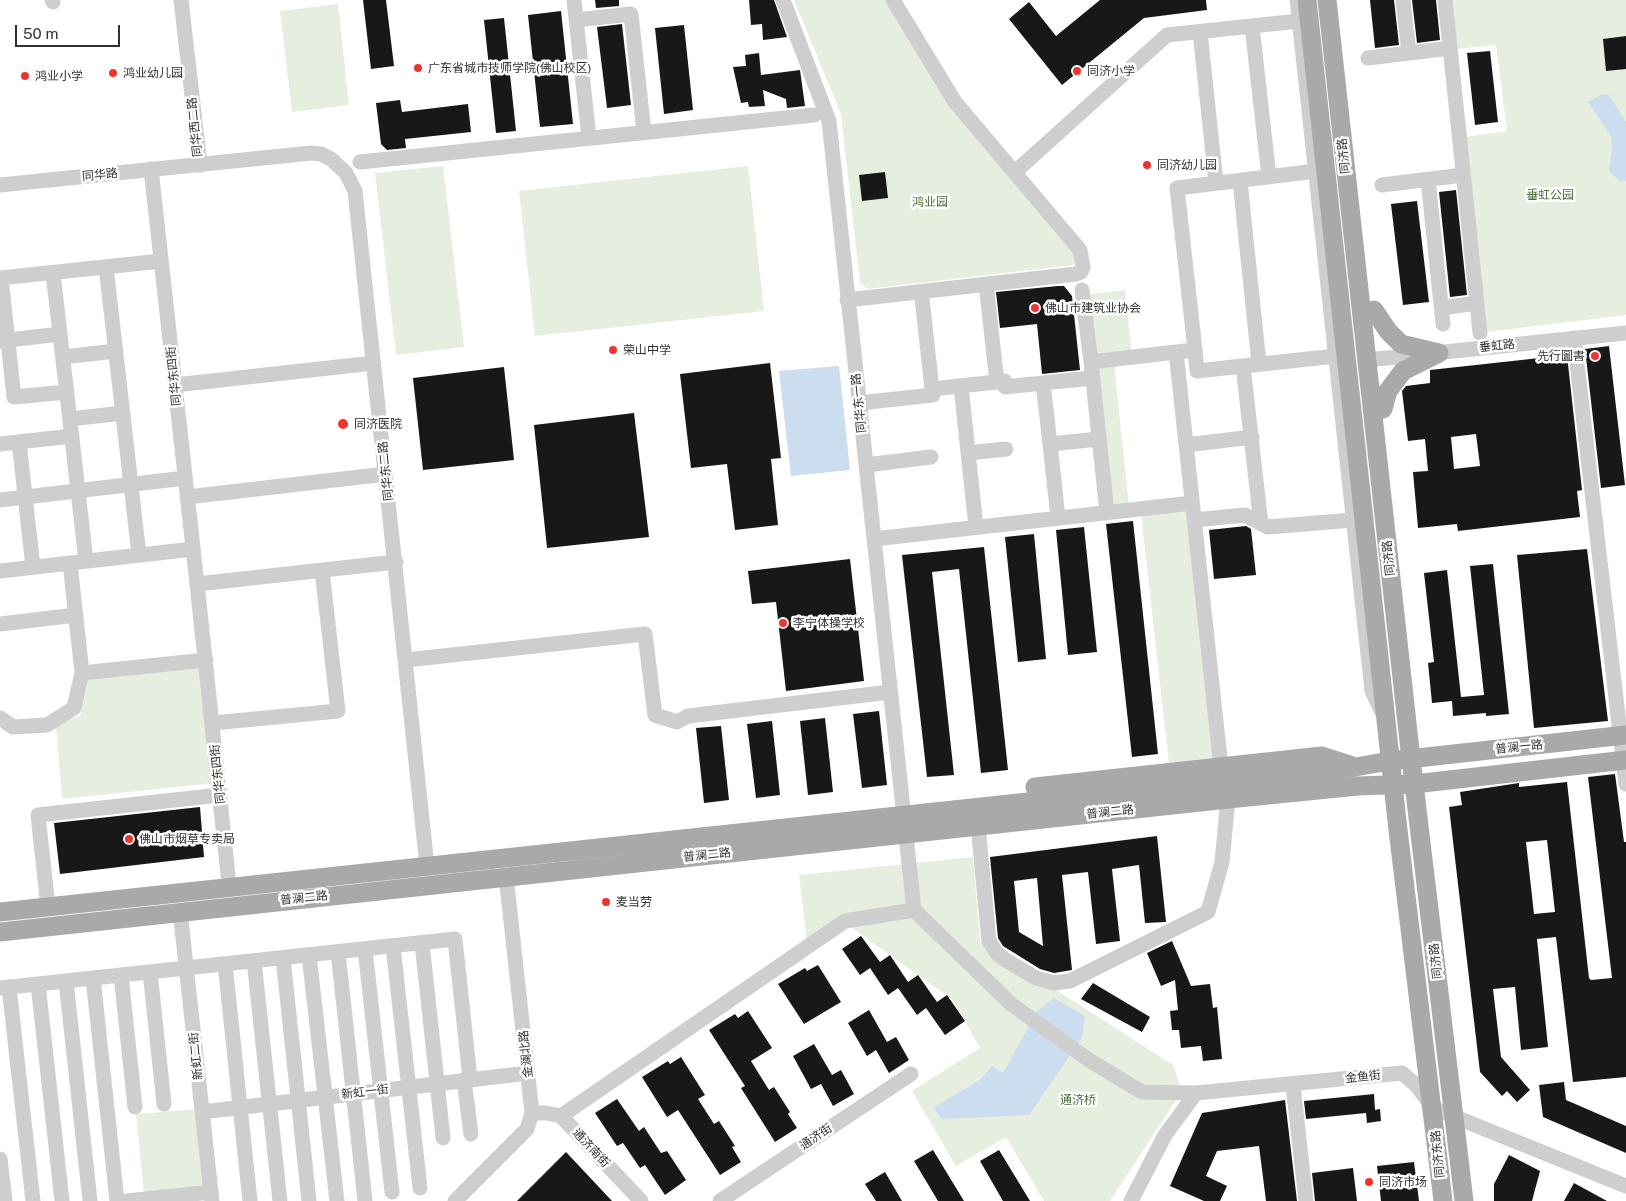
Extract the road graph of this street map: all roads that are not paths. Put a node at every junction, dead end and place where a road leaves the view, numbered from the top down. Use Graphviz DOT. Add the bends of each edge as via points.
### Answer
graph roads {
  1 [pos="181,0"];
  2 [pos="574,0"];
  3 [pos="783,0"];
  4 [pos="893,0"];
  5 [pos="1297,0"];
  6 [pos="1307,0"];
  7 [pos="1326,0"];
  8 [pos="1339,0"];
  9 [pos="1403,0"];
  10 [pos="1445,0"];
  11 [pos="576,20"];
  12 [pos="1299,21"];
  13 [pos="1252,26"];
  14 [pos="1200,32"];
  15 [pos="1450,48"];
  16 [pos="1409,53"];
  17 [pos="1368,58"];
  18 [pos="814,115"];
  19 [pos="644,132"];
  20 [pos="589,138"];
  21 [pos="360,162"];
  22 [pos="200,164"];
  23 [pos="151,169"];
  24 [pos="1316,171"];
  25 [pos="1015,172"];
  26 [pos="1463,175"];
  27 [pos="1269,177"];
  28 [pos="1428,179"];
  29 [pos="1240,181"];
  30 [pos="1216,183"];
  31 [pos="0,185"];
  32 [pos="1382,185"];
  33 [pos="161,261"];
  34 [pos="106,267"];
  35 [pos="53,273"];
  36 [pos="0,278"];
  37 [pos="986,284"];
  38 [pos="1082,290"];
  39 [pos="922,298"];
  40 [pos="848,300"];
  41 [pos="1477,303"];
  42 [pos="1442,308"];
  43 [pos="1374,310"];
  44 [pos="1443,324"];
  45 [pos="1337,326"];
  46 [pos="1364,331"];
  47 [pos="1480,333"];
  48 [pos="1626,333"];
  49 [pos="60,334"];
  50 [pos="1574,338"];
  51 [pos="0,341"];
  52 [pos="1194,350"];
  53 [pos="116,351"];
  54 [pos="1176,352"];
  55 [pos="1439,353"];
  56 [pos="1336,356"];
  57 [pos="63,357"];
  58 [pos="1368,360"];
  59 [pos="1091,362"];
  60 [pos="374,363"];
  61 [pos="1259,364"];
  62 [pos="1243,366"];
  63 [pos="1197,371"];
  64 [pos="1178,373"];
  65 [pos="1092,378"];
  66 [pos="997,382"];
  67 [pos="1043,383"];
  68 [pos="175,384"];
  69 [pos="961,386"];
  70 [pos="932,389"];
  71 [pos="1371,391"];
  72 [pos="67,392"];
  73 [pos="7,398"];
  74 [pos="859,403"];
  75 [pos="1346,403"];
  76 [pos="1383,408"];
  77 [pos="123,413"];
  78 [pos="70,419"];
  79 [pos="72,436"];
  80 [pos="1252,437"];
  81 [pos="1099,439"];
  82 [pos="19,442"];
  83 [pos="0,444"];
  84 [pos="1050,444"];
  85 [pos="1186,445"];
  86 [pos="1006,449"];
  87 [pos="968,453"];
  88 [pos="931,457"];
  89 [pos="866,465"];
  90 [pos="386,474"];
  91 [pos="185,478"];
  92 [pos="187,497"];
  93 [pos="0,500"];
  94 [pos="1192,503"];
  95 [pos="1107,512"];
  96 [pos="1058,518"];
  97 [pos="1194,520"];
  98 [pos="1353,520"];
  99 [pos="1261,524"];
  100 [pos="976,527"];
  101 [pos="874,539"];
  102 [pos="193,549"];
  103 [pos="139,555"];
  104 [pos="86,561"];
  105 [pos="396,562"];
  106 [pos="70,563"];
  107 [pos="33,567"];
  108 [pos="0,571"];
  109 [pos="322,571"];
  110 [pos="197,584"];
  111 [pos="76,615"];
  112 [pos="0,624"];
  113 [pos="206,660"];
  114 [pos="406,660"];
  115 [pos="82,673"];
  116 [pos="890,692"];
  117 [pos="0,718"];
  118 [pos="1407,719"];
  119 [pos="1386,721"];
  120 [pos="213,723"];
  121 [pos="1623,735"];
  122 [pos="1411,758"];
  123 [pos="1625,760"];
  124 [pos="1390,761"];
  125 [pos="1221,767"];
  126 [pos="1356,767"];
  127 [pos="1414,784"];
  128 [pos="1626,784"];
  129 [pos="1393,785"];
  130 [pos="220,795"];
  131 [pos="1227,805"];
  132 [pos="902,808"];
  133 [pos="979,836"];
  134 [pos="906,838"];
  135 [pos="426,860"];
  136 [pos="228,875"];
  137 [pos="507,881"];
  138 [pos="48,906"];
  139 [pos="914,910"];
  140 [pos="0,912"];
  141 [pos="181,916"];
  142 [pos="0,932"];
  143 [pos="0,942"];
  144 [pos="422,942"];
  145 [pos="393,946"];
  146 [pos="366,949"];
  147 [pos="338,952"];
  148 [pos="309,955"];
  149 [pos="283,958"];
  150 [pos="254,961"];
  151 [pos="225,964"];
  152 [pos="186,968"];
  153 [pos="150,972"];
  154 [pos="121,975"];
  155 [pos="93,978"];
  156 [pos="66,981"];
  157 [pos="38,984"];
  158 [pos="5,988"];
  159 [pos="528,1073"];
  160 [pos="911,1074"];
  161 [pos="467,1080"];
  162 [pos="437,1083"];
  163 [pos="1293,1085"];
  164 [pos="409,1086"];
  165 [pos="381,1090"];
  166 [pos="1196,1093"];
  167 [pos="353,1094"];
  168 [pos="325,1097"];
  169 [pos="299,1100"];
  170 [pos="164,1104"];
  171 [pos="269,1104"];
  172 [pos="135,1107"];
  173 [pos="239,1107"];
  174 [pos="1433,1108"];
  175 [pos="202,1112"];
  176 [pos="532,1113"];
  177 [pos="561,1116"];
  178 [pos="1455,1116"];
  179 [pos="471,1134"];
  180 [pos="443,1138"];
  181 [pos="0,1159"];
  182 [pos="1626,1186"];
  183 [pos="420,1188"];
  184 [pos="392,1192"];
  185 [pos="211,1196"];
  186 [pos="175,1198"];
  187 [pos="146,1200"];
  188 [pos="5,1201"];
  189 [pos="33,1201"];
  190 [pos="62,1201"];
  191 [pos="90,1201"];
  192 [pos="117,1201"];
  193 [pos="127,1201"];
  194 [pos="250,1201"];
  195 [pos="280,1201"];
  196 [pos="309,1201"];
  197 [pos="337,1201"];
  198 [pos="365,1201"];
  199 [pos="455,1201"];
  200 [pos="641,1201"];
  201 [pos="720,1201"];
  202 [pos="1131,1201"];
  203 [pos="1306,1201"];
  204 [pos="1444,1201"];
  205 [pos="1464,1201"];
  1 -- 22 [label="street, 同华西二路"];
  2 -- 11 [label="street"];
  3 -- 40 [label="street, 同华东一路" via="829,121"];
  4 -- 25 [label="street" via="955,102"];
  5 -- 12 [label="street"];
  6 -- 45 [label="main road, 同济路"];
  7 -- 46 [label="main road, 同济路"];
  8 -- 43 [label="main road"];
  9 -- 16 [label="street"];
  10 -- 15 [label="street"];
  11 -- 19 [label="street" via="631,14"];
  11 -- 20 [label="street"];
  12 -- 13 [label="street"];
  12 -- 24 [label="street"];
  13 -- 14 [label="street"];
  13 -- 27 [label="street"];
  14 -- 25 [label="street" via="1167,35"];
  14 -- 30 [label="street"];
  15 -- 16 [label="street"];
  15 -- 26 [label="street"];
  16 -- 17 [label="street"];
  18 -- 19 [label="street"];
  19 -- 20 [label="street"];
  20 -- 21 [label="street"];
  22 -- 23 [label="street, 同华路"];
  22 -- 60 [label="street, 同华东二路" via="311,153 332,159 346,173 355,191"];
  23 -- 31 [label="street, 同华路"];
  23 -- 33 [label="street, 同华东四街"];
  24 -- 27 [label="street"];
  24 -- 45 [label="street"];
  25 -- 37 [label="street" via="1080,250 1083,267 1076,274"];
  26 -- 28 [label="street"];
  26 -- 41 [label="street"];
  27 -- 29 [label="street"];
  28 -- 32 [label="street"];
  28 -- 42 [label="street"];
  29 -- 30 [label="street"];
  29 -- 61 [label="street"];
  30 -- 52 [label="street" via="1177,188"];
  33 -- 34 [label="street"];
  33 -- 68 [label="street, 同华东四街"];
  34 -- 35 [label="street"];
  34 -- 53 [label="street"];
  35 -- 36 [label="street"];
  35 -- 49 [label="street"];
  36 -- 73 [label="street"];
  37 -- 40 [label="street"];
  37 -- 66 [label="street"];
  38 -- 59 [label="street"];
  39 -- 70 [label="street"];
  40 -- 74 [label="street, 同华东一路"];
  41 -- 42 [label="street"];
  41 -- 47 [label="street"];
  42 -- 44 [label="street"];
  43 -- 46 [label="main road"];
  43 -- 55 [label="main road" via="1401,344"];
  45 -- 56 [label="street"];
  45 -- 75 [label="main road, 同济路"];
  46 -- 58 [label="main road, 同济路"];
  48 -- 50 [label="street, 垂虹路"];
  49 -- 51 [label="street"];
  49 -- 57 [label="street"];
  50 -- 55 [label="street, 垂虹路"];
  50 -- 121 [label="street"];
  52 -- 54 [label="street"];
  52 -- 63 [label="street"];
  53 -- 57 [label="street"];
  53 -- 77 [label="street"];
  54 -- 59 [label="street"];
  54 -- 64 [label="street"];
  55 -- 58 [label="street, 垂虹路"];
  55 -- 76 [label="main road" via="1403,371 1388,391"];
  56 -- 61 [label="street"];
  56 -- 75 [label="street"];
  57 -- 72 [label="street"];
  58 -- 71 [label="main road, 同济路"];
  59 -- 65 [label="street"];
  60 -- 68 [label="street"];
  60 -- 90 [label="street, 同华东二路"];
  61 -- 62 [label="street"];
  62 -- 63 [label="street"];
  62 -- 80 [label="street"];
  63 -- 64 [label="street"];
  64 -- 85 [label="street"];
  65 -- 67 [label="street"];
  65 -- 81 [label="street"];
  66 -- 67 [label="street" via="1005,381 1006,387"];
  66 -- 69 [label="street"];
  67 -- 84 [label="street"];
  68 -- 91 [label="street, 同华东四街"];
  69 -- 70 [label="street"];
  69 -- 87 [label="street"];
  70 -- 74 [label="street" via="933,395"];
  71 -- 76 [label="main road"];
  71 -- 118 [label="main road, 同济路"];
  72 -- 73 [label="street"];
  72 -- 78 [label="street"];
  74 -- 89 [label="street, 同华东一路"];
  75 -- 98 [label="street"];
  75 -- 119 [label="main road, 同济路"];
  76 -- 118 [label="main road" via="1414,685"];
  77 -- 78 [label="street"];
  77 -- 103 [label="street"];
  78 -- 79 [label="street"];
  79 -- 82 [label="street"];
  79 -- 104 [label="street"];
  80 -- 85 [label="street"];
  80 -- 99 [label="street"];
  81 -- 84 [label="street"];
  81 -- 95 [label="street"];
  82 -- 83 [label="street"];
  82 -- 107 [label="street"];
  84 -- 96 [label="street"];
  85 -- 94 [label="street"];
  86 -- 87 [label="street"];
  87 -- 100 [label="street"];
  88 -- 89 [label="street"];
  89 -- 101 [label="street, 同华东一路"];
  90 -- 92 [label="street"];
  90 -- 105 [label="street, 同华东二路"];
  91 -- 92 [label="street, 同华东四街"];
  91 -- 93 [label="street"];
  92 -- 102 [label="street, 同华东四街"];
  94 -- 95 [label="street"];
  94 -- 97 [label="street"];
  95 -- 96 [label="street"];
  96 -- 100 [label="street"];
  97 -- 99 [label="street" via="1245,515"];
  97 -- 125 [label="street"];
  98 -- 99 [label="street" via="1268,527"];
  98 -- 119 [label="street" via="1372,690"];
  100 -- 101 [label="street"];
  101 -- 116 [label="street, 同华东一路"];
  102 -- 103 [label="street"];
  102 -- 110 [label="street, 同华东四街"];
  103 -- 104 [label="street"];
  104 -- 106 [label="street"];
  105 -- 109 [label="street"];
  105 -- 114 [label="street, 同华东二路"];
  106 -- 107 [label="street"];
  106 -- 111 [label="street"];
  107 -- 108 [label="street"];
  109 -- 110 [label="street"];
  109 -- 120 [label="street" via="338,711"];
  110 -- 113 [label="street, 同华东四街"];
  111 -- 112 [label="street"];
  111 -- 115 [label="street"];
  113 -- 115 [label="street"];
  113 -- 120 [label="street, 同华东四街"];
  114 -- 116 [label="street" via="645,634 655,715 677,722 688,716"];
  114 -- 135 [label="street, 同华东二路"];
  115 -- 117 [label="street" via="74,708 47,725 13,727"];
  116 -- 132 [label="street, 同华东一路"];
  118 -- 122 [label="main road, 同济路"];
  119 -- 124 [label="main road, 同济路"];
  120 -- 130 [label="street, 同华东四街"];
  121 -- 122 [label="main road, 普澜一路"];
  121 -- 123 [label="street"];
  122 -- 124 [label="main road, 普澜二路"];
  122 -- 127 [label="main road, 同济路"];
  123 -- 127 [label="main road, 普澜一路"];
  123 -- 128 [label="street"];
  124 -- 126 [label="main road, 普澜二路"];
  124 -- 129 [label="main road, 同济路"];
  125 -- 126 [label="main road" via="1322,756"];
  125 -- 132 [label="main road"];
  126 -- 132 [label="main road, 普澜二路"];
  127 -- 129 [label="main road, 普澜二路"];
  127 -- 178 [label="main road, 同济路"];
  129 -- 131 [label="main road, 普澜二路" via="1358,786"];
  129 -- 174 [label="main road, 同济路" via="1422,1043"];
  130 -- 136 [label="street, 同华东四街"];
  130 -- 138 [label="street" via="38,815"];
  131 -- 133 [label="main road"];
  131 -- 133 [label="street" via="1222,862 1208,912 1070,981 1054,984 1036,978 1004,959 989,941"];
  131 -- 134 [label="main road, 普澜二路"];
  132 -- 134 [label="street, 同华东一路"];
  132 -- 135 [label="main road, 普澜二路"];
  133 -- 134 [label="main road"];
  134 -- 137 [label="main road, 普澜二路"];
  134 -- 139 [label="street, 同华东一路"];
  135 -- 136 [label="main road"];
  135 -- 138 [label="main road, 普澜二路"];
  136 -- 138 [label="main road" via="66,893"];
  137 -- 141 [label="main road, 普澜二路"];
  137 -- 159 [label="street, 金澜北路"];
  138 -- 140 [label="main road, 普澜二路"];
  139 -- 166 [label="street, 金鱼街" via="1010,1004 1089,1060 1142,1092"];
  139 -- 177 [label="street" via="845,921"];
  141 -- 142 [label="main road, 普澜二路"];
  141 -- 143 [label="main road"];
  141 -- 152 [label="street, 新虹二街"];
  144 -- 145 [label="street"];
  144 -- 161 [label="street" via="454,939"];
  144 -- 162 [label="street"];
  145 -- 146 [label="street"];
  145 -- 164 [label="street"];
  146 -- 147 [label="street"];
  146 -- 165 [label="street"];
  147 -- 148 [label="street"];
  147 -- 167 [label="street"];
  148 -- 149 [label="street"];
  148 -- 168 [label="street"];
  149 -- 150 [label="street"];
  149 -- 169 [label="street"];
  150 -- 151 [label="street"];
  150 -- 171 [label="street"];
  151 -- 152 [label="street"];
  151 -- 173 [label="street"];
  152 -- 153 [label="street"];
  152 -- 175 [label="street, 新虹二街"];
  153 -- 154 [label="street"];
  153 -- 170 [label="street"];
  154 -- 155 [label="street"];
  154 -- 172 [label="street"];
  155 -- 156 [label="street"];
  155 -- 192 [label="street"];
  156 -- 157 [label="street"];
  156 -- 191 [label="street"];
  157 -- 158 [label="street"];
  157 -- 190 [label="street"];
  158 -- 189 [label="street"];
  159 -- 161 [label="street, 新虹一街"];
  159 -- 176 [label="street, 金澜北路"];
  160 -- 201 [label="street, 通济街"];
  161 -- 162 [label="street, 新虹一街"];
  161 -- 179 [label="street"];
  162 -- 164 [label="street, 新虹一街"];
  162 -- 180 [label="street"];
  163 -- 166 [label="street, 金鱼街"];
  163 -- 174 [label="street, 金鱼街" via="1402,1073 1418,1086"];
  163 -- 203 [label="street"];
  164 -- 165 [label="street, 新虹一街"];
  164 -- 183 [label="street"];
  165 -- 167 [label="street, 新虹一街"];
  165 -- 184 [label="street"];
  166 -- 202 [label="street" via="1165,1135"];
  167 -- 168 [label="street, 新虹一街"];
  167 -- 198 [label="street"];
  168 -- 169 [label="street, 新虹一街"];
  168 -- 197 [label="street"];
  169 -- 171 [label="street, 新虹一街"];
  169 -- 196 [label="street"];
  171 -- 173 [label="street, 新虹一街"];
  171 -- 195 [label="street"];
  173 -- 175 [label="street, 新虹一街"];
  173 -- 194 [label="street"];
  174 -- 178 [label="street"];
  174 -- 204 [label="main road, 同济东路"];
  175 -- 185 [label="street, 新虹二街"];
  176 -- 177 [label="street"];
  176 -- 199 [label="street" via="527,1129"];
  177 -- 200 [label="street, 通济南街"];
  178 -- 182 [label="street"];
  178 -- 205 [label="main road, 同济东路"];
  181 -- 188 [label="street"];
  185 -- 186 [label="street"];
  186 -- 187 [label="street"];
  187 -- 193 [label="street"];
}
